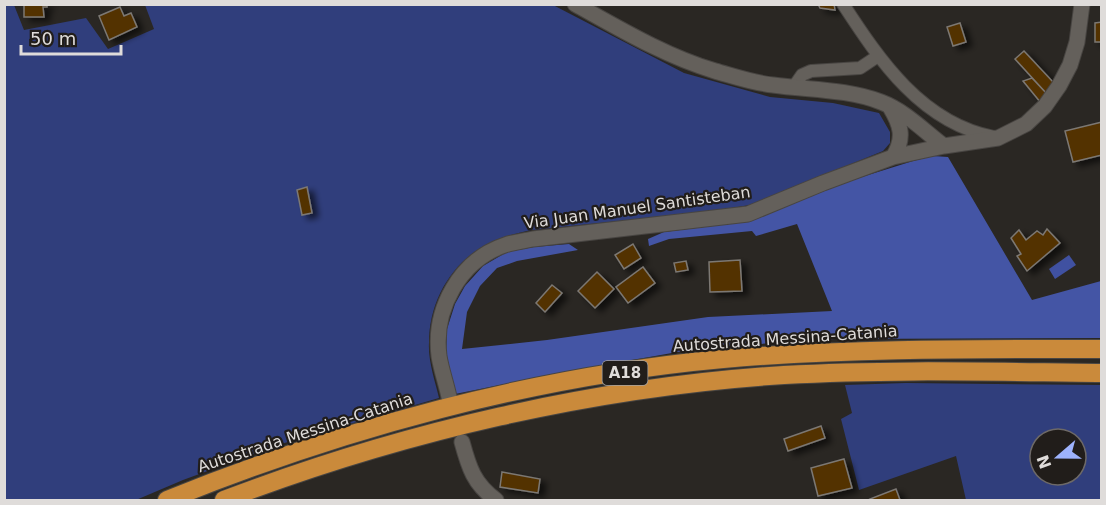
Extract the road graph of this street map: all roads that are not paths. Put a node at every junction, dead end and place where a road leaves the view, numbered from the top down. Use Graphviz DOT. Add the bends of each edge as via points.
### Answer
graph roads {
  1 [pos="575,4"];
  2 [pos="843,4"];
  3 [pos="1082,4"];
  4 [pos="878,56"];
  5 [pos="792,88"];
  6 [pos="890,106"];
  7 [pos="968,129"];
  8 [pos="998,138"];
  9 [pos="977,142"];
  10 [pos="944,146"];
  11 [pos="893,157"];
  12 [pos="1101,349"];
  13 [pos="1101,373"];
  14 [pos="449,397"];
  15 [pos="462,442"];
  16 [pos="166,501"];
  17 [pos="224,501"];
  18 [pos="496,501"];
  1 -- 5 [label="street" via="681,59"];
  2 -- 4 [label="street"];
  3 -- 8 [label="street, Via Juan Manuel Santisteban" via="1077,42 1059,86 1026,124"];
  4 -- 5 [label="street" via="860,68 811,70"];
  4 -- 7 [label="street" via="910,93"];
  5 -- 6 [label="street" via="856,95"];
  6 -- 10 [label="street"];
  6 -- 11 [label="street" via="902,137"];
  7 -- 8 [label="street"];
  7 -- 9 [label="street"];
  8 -- 9 [label="street, Via Juan Manuel Santisteban"];
  9 -- 10 [label="street, Via Juan Manuel Santisteban"];
  10 -- 11 [label="street, Via Juan Manuel Santisteban"];
  11 -- 14 [label="street, Via Juan Manuel Santisteban" via="748,214 532,239 505,245 479,258 459,279 446,301 439,326 439,355"];
  12 -- 16 [label="highway, Autostrada Messina-Catania / A18" via="842,351 720,359 605,375 374,427"];
  13 -- 17 [label="highway, A18" via="833,373 722,381 609,396 432,433"];
  15 -- 18 [label="street" via="471,472 483,491"];
}
